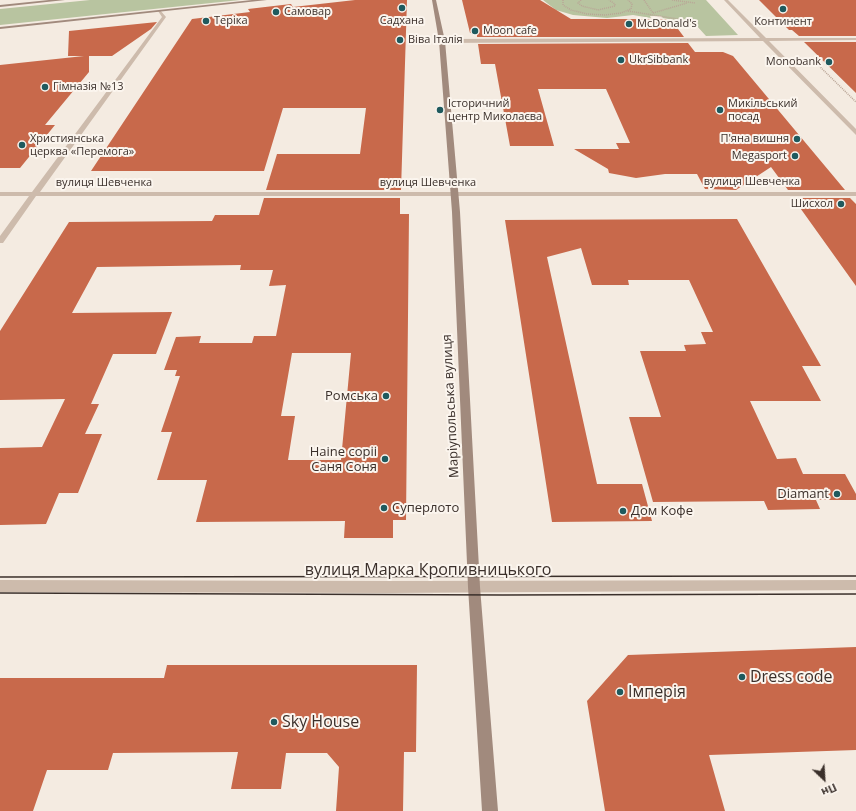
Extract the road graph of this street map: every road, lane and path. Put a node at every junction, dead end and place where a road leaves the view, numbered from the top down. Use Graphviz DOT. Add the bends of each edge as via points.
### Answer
graph roads {
  1 [pos="63,0"];
  2 [pos="265,0"];
  3 [pos="434,0"];
  4 [pos="563,0"];
  5 [pos="581,0"];
  6 [pos="609,0"];
  7 [pos="628,0"];
  8 [pos="644,0"];
  9 [pos="672,0"];
  10 [pos="726,0"];
  11 [pos="688,3"];
  12 [pos="695,3"];
  13 [pos="0,6"];
  14 [pos="160,11"];
  15 [pos="628,11"];
  16 [pos="653,13"];
  17 [pos="655,15"];
  18 [pos="694,22"];
  19 [pos="0,28"];
  20 [pos="856,39"];
  21 [pos="765,40"];
  22 [pos="442,41"];
  23 [pos="808,55"];
  24 [pos="856,102"];
  25 [pos="856,133"];
  26 [pos="0,194"];
  27 [pos="35,194"];
  28 [pos="455,194"];
  29 [pos="856,194"];
  30 [pos="0,241"];
  31 [pos="856,585"];
  32 [pos="0,586"];
  33 [pos="474,587"];
  34 [pos="490,811"];
  1 -- 13 [label="street"];
  2 -- 14 [label="street"];
  3 -- 22 [label="street, Маріупольська вулиця"];
  4 -- 15 [label="path" via="563,5 568,8 587,14 611,15"];
  5 -- 6 [label="path" via="578,3 582,6 602,10 616,6"];
  7 -- 15 [label="path" via="633,6"];
  8 -- 16 [label="path"];
  9 -- 11 [label="path"];
  10 -- 21 [label="street"];
  11 -- 12 [label="path"];
  11 -- 16 [label="path"];
  14 -- 19 [label="street"];
  14 -- 27 [label="street" via="164,17"];
  15 -- 17 [label="path"];
  16 -- 17 [label="path"];
  17 -- 18 [label="path"];
  20 -- 21 [label="street"];
  21 -- 22 [label="street"];
  21 -- 25 [label="street"];
  22 -- 28 [label="street, Маріупольська вулиця"];
  23 -- 24 [label="path"];
  26 -- 27 [label="street, вулиця Шевченка"];
  27 -- 28 [label="street, вулиця Шевченка"];
  27 -- 30 [label="street"];
  28 -- 29 [label="street, вулиця Шевченка"];
  28 -- 33 [label="street, Маріупольська вулиця"];
  31 -- 33 [label="street, вулиця Марка Кропивницького"];
  32 -- 33 [label="street, вулиця Марка Кропивницького"];
  33 -- 34 [label="street, Маріупольська вулиця"];
}
